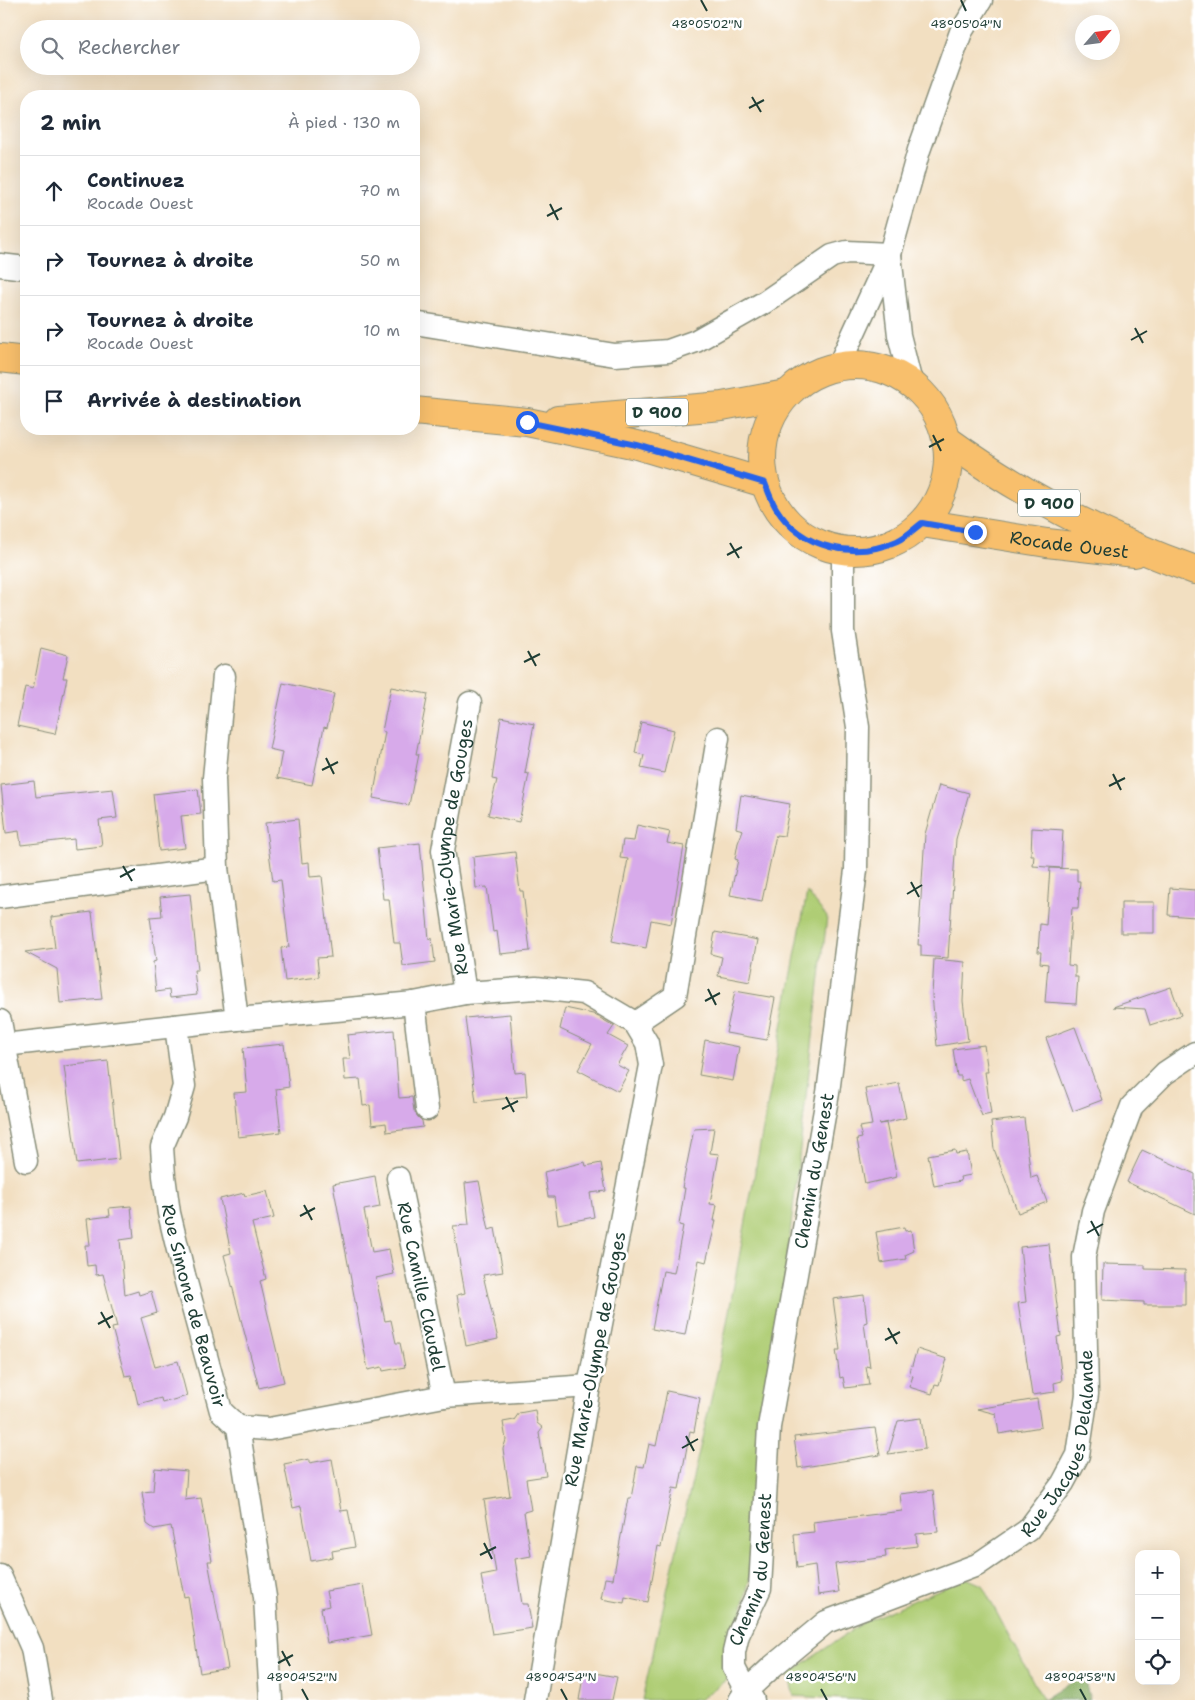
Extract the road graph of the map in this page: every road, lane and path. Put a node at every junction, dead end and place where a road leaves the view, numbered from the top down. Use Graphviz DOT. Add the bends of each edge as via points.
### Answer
graph roads {
  1 [pos="981,0"];
  2 [pos="890,254"];
  3 [pos="0,265"];
  4 [pos="20,267"];
  5 [pos="420,324"];
  6 [pos="0,358"];
  7 [pos="20,360"];
  8 [pos="839,365"];
  9 [pos="911,383"];
  10 [pos="786,394"];
  11 [pos="420,412"];
  12 [pos="527,422"];
  13 [pos="947,440"];
  14 [pos="765,483"];
  15 [pos="922,523"];
  16 [pos="843,551"];
  17 [pos="1156,556"];
  18 [pos="1195,570"];
  19 [pos="224,676"];
  20 [pos="470,703"];
  21 [pos="718,738"];
  22 [pos="217,868"];
  23 [pos="0,897"];
  24 [pos="465,993"];
  25 [pos="414,1003"];
  26 [pos="237,1019"];
  27 [pos="0,1021"];
  28 [pos="635,1023"];
  29 [pos="176,1026"];
  30 [pos="4,1045"];
  31 [pos="1195,1053"];
  32 [pos="427,1109"];
  33 [pos="26,1161"];
  34 [pos="398,1178"];
  35 [pos="589,1386"];
  36 [pos="444,1396"];
  37 [pos="238,1428"];
  38 [pos="0,1576"];
  39 [pos="746,1697"];
  40 [pos="41,1700"];
  41 [pos="271,1700"];
  42 [pos="535,1700"];
  1 -- 2 [label="street" via="961,32 919,150"];
  2 -- 5 [label="street" via="847,252 832,256 765,302 696,341 668,351 615,355"];
  2 -- 8 [label="street"];
  2 -- 9 [label="street" via="899,335"];
  3 -- 4 [label="street"];
  6 -- 7 [label="main road"];
  8 -- 9 [label="main road" via="864,364 889,370"];
  8 -- 10 [label="main road" via="810,375"];
  9 -- 13 [label="main road" via="932,405"];
  10 -- 12 [label="main road, D 900" via="722,406"];
  10 -- 14 [label="main road" via="769,421 762,452"];
  11 -- 12 [label="main road, D 900"];
  12 -- 14 [label="main road, D 900" via="637,445"];
  13 -- 15 [label="main road" via="948,470 939,499"];
  13 -- 17 [label="main road, Rocade Ouest / D 900" via="1017,486"];
  14 -- 16 [label="main road" via="776,508 794,529 817,544"];
  15 -- 16 [label="main road" via="899,541 872,550"];
  15 -- 17 [label="main road, Rocade Ouest / D 900" via="1038,542"];
  16 -- 39 [label="street, Chemin du Genest" via="843,631 858,727 856,870 828,1093 769,1427 760,1588 738,1634 734,1652 734,1668"];
  17 -- 18 [label="main road, Rocade Ouest / D 900"];
  19 -- 22 [label="street" via="214,778"];
  20 -- 24 [label="street, Rue Marie-Olympe de Gouges" via="443,850"];
  21 -- 28 [label="street" via="675,996"];
  22 -- 23 [label="street"];
  22 -- 26 [label="street"];
  24 -- 25 [label="street, Rue Marie-Olympe de Gouges"];
  24 -- 28 [label="street, Rue Marie-Olympe de Gouges" via="536,988 584,993"];
  25 -- 26 [label="street, Rue Marie-Olympe de Gouges"];
  25 -- 32 [label="street"];
  26 -- 29 [label="street, Rue Marie-Olympe de Gouges"];
  27 -- 30 [label="street"];
  28 -- 35 [label="street, Rue Marie-Olympe de Gouges" via="647,1042 651,1065"];
  29 -- 30 [label="street, Rue Marie-Olympe de Gouges"];
  29 -- 37 [label="street, Rue Simone de Beauvoir" via="184,1086 162,1146 169,1214 221,1411"];
  30 -- 33 [label="street"];
  31 -- 39 [label="street, Rue Jacques Delalande" via="1165,1073 1132,1106 1093,1210 1084,1257 1088,1394 1078,1455 1063,1483 1028,1530 977,1565 826,1622"];
  34 -- 36 [label="street, Rue Camille Claudel"];
  35 -- 36 [label="street, Rue Camille Claudel"];
  35 -- 42 [label="street, Rue Marie-Olympe de Gouges"];
  36 -- 37 [label="street, Rue Camille Claudel" via="269,1429"];
  37 -- 41 [label="street, Rue Simone de Beauvoir" via="265,1597"];
  38 -- 40 [label="street" via="32,1648"];
}
